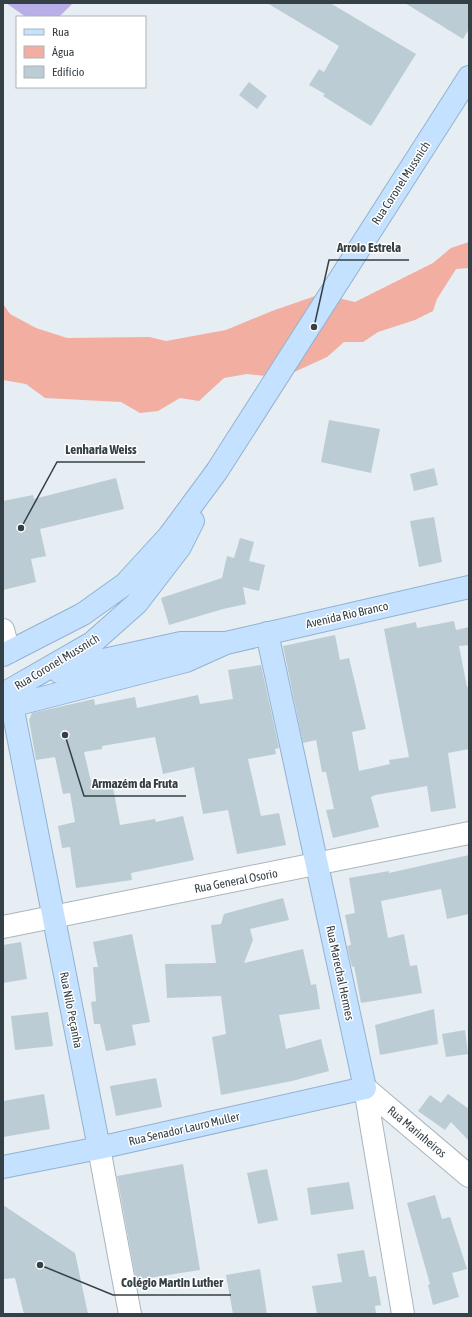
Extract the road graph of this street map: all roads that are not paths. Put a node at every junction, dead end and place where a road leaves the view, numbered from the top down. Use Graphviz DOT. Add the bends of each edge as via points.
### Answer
graph roads {
  1 [pos="469,77"];
  2 [pos="218,469"];
  3 [pos="469,587"];
  4 [pos="3,630"];
  5 [pos="267,633"];
  6 [pos="226,643"];
  7 [pos="6,654"];
  8 [pos="28,681"];
  9 [pos="3,684"];
  10 [pos="6,702"];
  11 [pos="469,834"];
  12 [pos="316,865"];
  13 [pos="53,916"];
  14 [pos="3,928"];
  15 [pos="365,1088"];
  16 [pos="99,1148"];
  17 [pos="3,1167"];
  18 [pos="469,1176"];
  19 [pos="130,1314"];
  20 [pos="403,1314"];
  1 -- 2 [label="street, Rua Coronel Mussnich"];
  2 -- 7 [label="street, Rua Coronel Mussnich" via="169,536 125,584 83,614"];
  2 -- 8 [label="street, Rua Coronel Mussnich" via="180,547 138,603 92,643"];
  3 -- 5 [label="street, Avenida Rio Branco"];
  4 -- 7 [label="street"];
  5 -- 6 [label="street, Avenida Rio Branco"];
  5 -- 12 [label="street, Rua Marechal Hermes"];
  6 -- 8 [label="street, Avenida Rio Branco" via="181,643 90,663"];
  6 -- 10 [label="street, Avenida Rio Branco" via="186,661"];
  8 -- 9 [label="street, Avenida Rio Branco"];
  8 -- 10 [label="street, Rua Coronel Mussnich"];
  10 -- 13 [label="street, Rua Nilo Peçanha"];
  11 -- 12 [label="street, Rua General Osorio"];
  12 -- 13 [label="street, Rua General Osorio"];
  12 -- 15 [label="street, Rua Marechal Hermes"];
  13 -- 14 [label="street, Rua General Osorio"];
  13 -- 16 [label="street, Rua Nilo Peçanha"];
  15 -- 16 [label="street, Rua Senador Lauro Muller"];
  15 -- 18 [label="street, Rua Marinheiros"];
  15 -- 20 [label="street, Rua Marechal Hermes"];
  16 -- 17 [label="street, Rua Senador Lauro Muller"];
  16 -- 19 [label="street, Rua Nilo Peçanha"];
}
